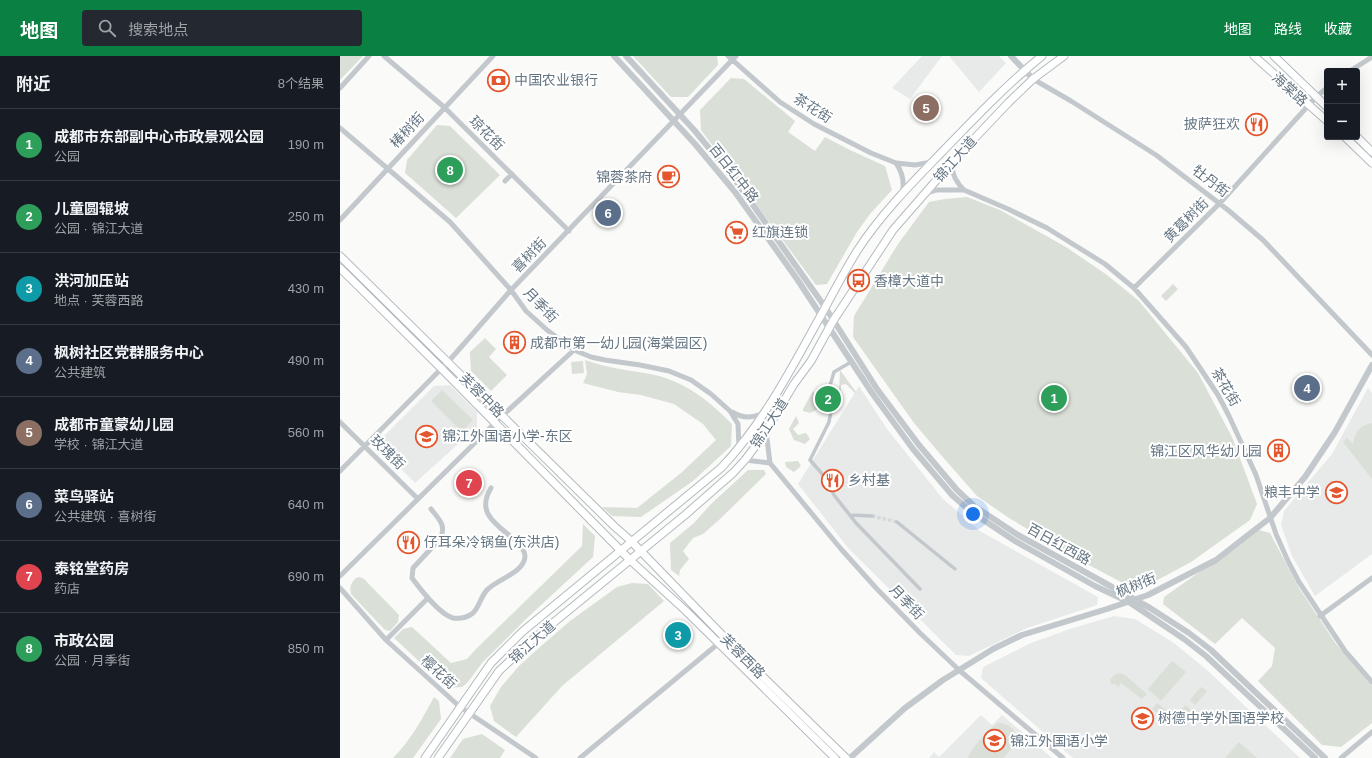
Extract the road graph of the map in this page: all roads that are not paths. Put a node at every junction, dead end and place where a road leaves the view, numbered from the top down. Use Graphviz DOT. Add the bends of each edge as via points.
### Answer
graph roads {
  1 [pos="370,56"];
  2 [pos="384,56"];
  3 [pos="493,56"];
  4 [pos="614,56"];
  5 [pos="626,56"];
  6 [pos="1011,56"];
  7 [pos="1042,56"];
  8 [pos="1064,56"];
  9 [pos="1254,56"];
  10 [pos="1274,56"];
  11 [pos="732,57"];
  12 [pos="1372,57"];
  13 [pos="1355,68"];
  14 [pos="1024,70"];
  15 [pos="1033,79"];
  16 [pos="340,88"];
  17 [pos="1324,90"];
  18 [pos="1317,96"];
  19 [pos="1324,104"];
  20 [pos="1309,106"];
  21 [pos="444,107"];
  22 [pos="680,115"];
  23 [pos="1324,118"];
  24 [pos="674,121"];
  25 [pos="340,128"];
  26 [pos="1348,140"];
  27 [pos="1360,140"];
  28 [pos="1372,152"];
  29 [pos="954,160"];
  30 [pos="933,161"];
  31 [pos="896,163"];
  32 [pos="1372,164"];
  33 [pos="388,168"];
  34 [pos="512,174"];
  35 [pos="505,181"];
  36 [pos="964,190"];
  37 [pos="902,194"];
  38 [pos="922,196"];
  39 [pos="1220,203"];
  40 [pos="340,220"];
  41 [pos="570,231"];
  42 [pos="340,256"];
  43 [pos="340,268"];
  44 [pos="1134,288"];
  45 [pos="511,290"];
  46 [pos="825,308"];
  47 [pos="820,316"];
  48 [pos="833,321"];
  49 [pos="829,329"];
  50 [pos="574,350"];
  51 [pos="1372,355"];
  52 [pos="448,362"];
  53 [pos="851,362"];
  54 [pos="1372,365"];
  55 [pos="441,368"];
  56 [pos="730,411"];
  57 [pos="765,413"];
  58 [pos="502,416"];
  59 [pos="340,422"];
  60 [pos="495,423"];
  61 [pos="766,430"];
  62 [pos="364,446"];
  63 [pos="739,449"];
  64 [pos="745,460"];
  65 [pos="770,464"];
  66 [pos="340,471"];
  67 [pos="491,488"];
  68 [pos="418,499"];
  69 [pos="431,509"];
  70 [pos="850,515"];
  71 [pos="872,516"];
  72 [pos="1270,518"];
  73 [pos="897,522"];
  74 [pos="631,541"];
  75 [pos="620,550"];
  76 [pos="641,552"];
  77 [pos="630,560"];
  78 [pos="955,569"];
  79 [pos="340,576"];
  80 [pos="1372,578"];
  81 [pos="340,588"];
  82 [pos="920,589"];
  83 [pos="428,598"];
  84 [pos="1136,600"];
  85 [pos="1128,602"];
  86 [pos="1320,616"];
  87 [pos="386,640"];
  88 [pos="719,643"];
  89 [pos="959,670"];
  90 [pos="1372,682"];
  91 [pos="460,707"];
  92 [pos="469,714"];
  93 [pos="1372,732"];
  94 [pos="424,758"];
  95 [pos="438,758"];
  96 [pos="536,758"];
  97 [pos="580,758"];
  98 [pos="835,758"];
  99 [pos="846,758"];
  100 [pos="850,758"];
  101 [pos="1063,758"];
  102 [pos="1315,758"];
  103 [pos="1325,758"];
  104 [pos="1341,758"];
  1 -- 16 [label="street"];
  2 -- 21 [label="street, 琼花街"];
  3 -- 21 [label="street, 椿树街"];
  4 -- 24 [label="street, 百日红中路"];
  5 -- 22 [label="street, 百日红中路"];
  6 -- 14 [label="street, 牡丹街"];
  7 -- 14 [label="main road, 锦江大道"];
  8 -- 15 [label="main road, 锦江大道"];
  9 -- 20 [label="main road, 海棠路"];
  10 -- 18 [label="main road, 海棠路"];
  11 -- 22 [label="street, 喜树街"];
  11 -- 31 [label="street, 茶花街" via="780,102 814,124"];
  12 -- 13 [label="street"];
  14 -- 15 [label="street, 牡丹街"];
  14 -- 30 [label="main road, 锦江大道"];
  15 -- 29 [label="main road, 锦江大道"];
  15 -- 39 [label="street, 牡丹街" via="1156,155"];
  17 -- 18 [label="street, 黄葛树街"];
  18 -- 19 [label="main road, 海棠路"];
  18 -- 20 [label="street, 黄葛树街"];
  20 -- 23 [label="main road, 海棠路"];
  20 -- 39 [label="street, 黄葛树街"];
  21 -- 33 [label="street, 椿树街"];
  21 -- 34 [label="street, 琼花街"];
  22 -- 24 [label="street, 喜树街"];
  22 -- 46 [label="street, 百日红中路" via="736,181"];
  24 -- 41 [label="street, 喜树街"];
  24 -- 47 [label="street, 百日红中路" via="735,192"];
  25 -- 33 [label="street, 月季街"];
  26 -- 32 [label="main road"];
  27 -- 28 [label="main road"];
  29 -- 36 [label="street" via="954,176"];
  29 -- 38 [label="main road, 锦江大道"];
  30 -- 31 [label="street, 茶花街" via="915,165"];
  30 -- 37 [label="main road, 锦江大道"];
  31 -- 37 [label="street" via="903,176"];
  33 -- 40 [label="street, 椿树街"];
  33 -- 45 [label="street, 月季街" via="450,222"];
  34 -- 35 [label="street"];
  34 -- 41 [label="street, 琼花街"];
  36 -- 38 [label="street, 茶花街" via="928,191"];
  36 -- 44 [label="street, 茶花街" via="1047,228 1104,264"];
  37 -- 46 [label="main road, 锦江大道" via="857,251"];
  38 -- 48 [label="main road, 锦江大道" via="893,230"];
  39 -- 44 [label="street, 黄葛树街"];
  39 -- 51 [label="street, 牡丹街" via="1263,240"];
  41 -- 45 [label="street, 喜树街"];
  42 -- 52 [label="main road, 芙蓉中路"];
  43 -- 55 [label="main road, 芙蓉中路"];
  44 -- 72 [label="street, 茶花街" via="1186,347 1218,395 1256,475"];
  45 -- 50 [label="street, 月季街" via="526,312"];
  45 -- 52 [label="street, 喜树街"];
  46 -- 47 [label="main road, 锦江大道"];
  46 -- 48 [label="street, 百日红西路"];
  47 -- 49 [label="street, 百日红西路"];
  47 -- 57 [label="main road, 锦江大道"];
  48 -- 49 [label="main road, 锦江大道"];
  48 -- 84 [label="street, 百日红西路" via="881,394 919,445 974,506 1018,535"];
  49 -- 53 [label="street, 百日红西路"];
  49 -- 61 [label="main road, 锦江大道"];
  50 -- 56 [label="street, 月季街" via="605,360 669,372 691,380"];
  50 -- 58 [label="street"];
  52 -- 55 [label="street, 喜树街"];
  52 -- 58 [label="main road, 芙蓉中路"];
  53 -- 70 [label="street" via="834,372 829,389 832,406 829,422 810,460"];
  53 -- 85 [label="street, 百日红西路" via="913,449 952,495 970,511 1015,541"];
  54 -- 72 [label="street, 枫树街" via="1331,438 1305,477"];
  55 -- 60 [label="main road, 芙蓉中路"];
  55 -- 62 [label="street, 喜树街"];
  56 -- 57 [label="street" via="747,418"];
  56 -- 63 [label="street, 月季街" via="738,424"];
  57 -- 63 [label="main road, 锦江大道"];
  58 -- 60 [label="street"];
  58 -- 74 [label="main road, 芙蓉中路"];
  59 -- 62 [label="street, 玫瑰街"];
  60 -- 68 [label="street"];
  60 -- 75 [label="main road, 芙蓉中路"];
  61 -- 64 [label="main road, 锦江大道"];
  61 -- 65 [label="street"];
  62 -- 66 [label="street, 喜树街"];
  62 -- 68 [label="street, 玫瑰街"];
  63 -- 74 [label="main road, 锦江大道" via="721,468"];
  64 -- 65 [label="street"];
  64 -- 76 [label="main road, 锦江大道" via="685,516"];
  65 -- 89 [label="street, 月季街" via="877,589"];
  67 -- 83 [label="street" via="485,502 486,510 489,517 522,547 525,556 522,566 487,590 474,612 468,616 448,616"];
  68 -- 79 [label="street"];
  69 -- 83 [label="street" via="443,525 443,535 411,573"];
  70 -- 71 [label="street"];
  70 -- 82 [label="street"];
  72 -- 84 [label="street, 枫树街" via="1216,560"];
  72 -- 86 [label="street, 茶花街" via="1288,561"];
  73 -- 78 [label="street"];
  74 -- 75 [label="main road, 锦江大道"];
  74 -- 76 [label="main road, 芙蓉中路"];
  75 -- 77 [label="main road, 芙蓉中路"];
  75 -- 91 [label="main road, 锦江大道" via="522,632 491,663"];
  76 -- 77 [label="main road, 锦江大道"];
  76 -- 99 [label="main road, 芙蓉西路"];
  77 -- 88 [label="main road, 芙蓉西路"];
  77 -- 92 [label="main road, 锦江大道" via="531,641 499,671"];
  80 -- 86 [label="street"];
  81 -- 87 [label="street, 樱花街"];
  83 -- 87 [label="street"];
  84 -- 85 [label="street, 枫树街"];
  84 -- 103 [label="street, 百日红西路" via="1211,650"];
  85 -- 89 [label="street, 枫树街" via="1022,635"];
  85 -- 102 [label="street, 百日红西路" via="1206,656"];
  86 -- 90 [label="street, 茶花街" via="1345,651"];
  87 -- 91 [label="street, 樱花街"];
  88 -- 97 [label="street"];
  88 -- 98 [label="main road, 芙蓉西路"];
  89 -- 100 [label="street, 枫树街" via="905,708"];
  89 -- 101 [label="street, 月季街"];
  91 -- 92 [label="street, 樱花街"];
  91 -- 94 [label="main road, 锦江大道"];
  92 -- 95 [label="main road, 锦江大道"];
  92 -- 96 [label="street, 樱花街"];
  93 -- 104 [label="street"];
}
